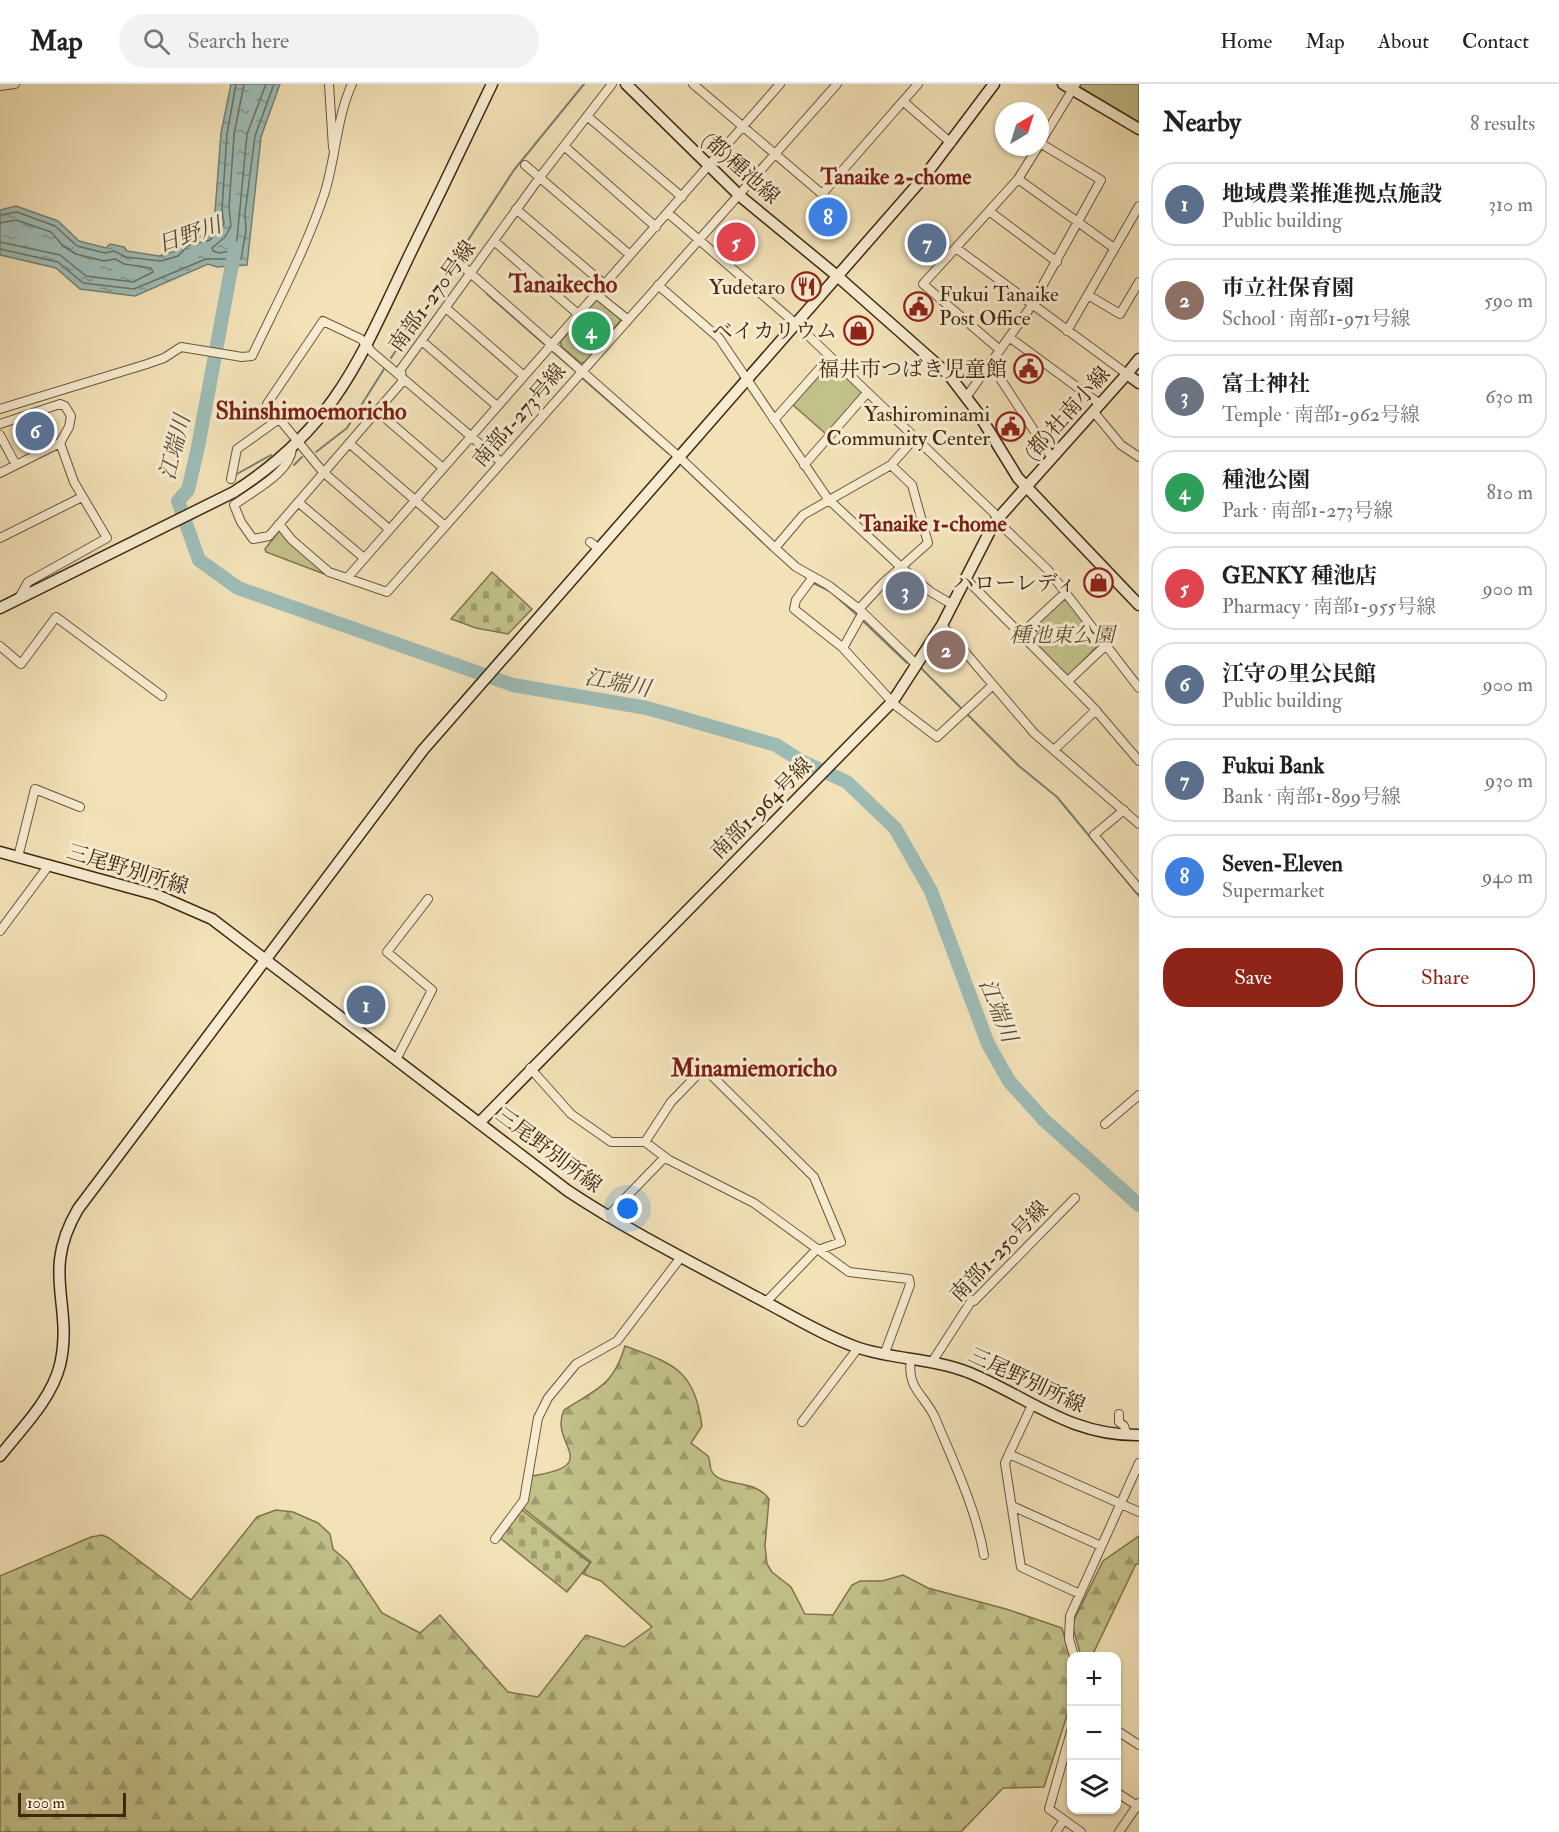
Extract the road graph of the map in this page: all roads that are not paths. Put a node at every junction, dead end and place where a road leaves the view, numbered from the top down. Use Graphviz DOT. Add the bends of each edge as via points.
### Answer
graph roads {
  1 [pos="15,84"];
  2 [pos="329,84"];
  3 [pos="352,84"];
  4 [pos="492,84"];
  5 [pos="612,84"];
  6 [pos="626,84"];
  7 [pos="693,84"];
  8 [pos="765,84"];
  9 [pos="780,84"];
  10 [pos="837,84"];
  11 [pos="918,84"];
  12 [pos="993,84"];
  13 [pos="0,86"];
  14 [pos="1070,86"];
  15 [pos="774,91"];
  16 [pos="904,102"];
  17 [pos="587,116"];
  18 [pos="1049,125"];
  19 [pos="742,127"];
  20 [pos="1139,129"];
  21 [pos="951,143"];
  22 [pos="564,146"];
  23 [pos="1049,150"];
  24 [pos="775,155"];
  25 [pos="1032,156"];
  26 [pos="333,159"];
  27 [pos="525,165"];
  28 [pos="708,166"];
  29 [pos="540,177"];
  30 [pos="1018,179"];
  31 [pos="740,196"];
  32 [pos="682,197"];
  33 [pos="1139,206"];
  34 [pos="516,209"];
  35 [pos="989,211"];
  36 [pos="668,213"];
  37 [pos="1079,223"];
  38 [pos="656,227"];
  39 [pos="698,239"];
  40 [pos="494,241"];
  41 [pos="956,248"];
  42 [pos="1114,248"];
  43 [pos="630,255"];
  44 [pos="459,262"];
  45 [pos="1057,262"];
  46 [pos="472,273"];
  47 [pos="836,275"];
  48 [pos="1139,282"];
  49 [pos="604,284"];
  50 [pos="658,285"];
  51 [pos="596,294"];
  52 [pos="1088,295"];
  53 [pos="1032,304"];
  54 [pos="447,309"];
  55 [pos="578,314"];
  56 [pos="627,319"];
  57 [pos="795,323"];
  58 [pos="1067,331"];
  59 [pos="1009,337"];
  60 [pos="423,342"];
  61 [pos="552,344"];
  62 [pos="367,345"];
  63 [pos="1000,350"];
  64 [pos="830,357"];
  65 [pos="1139,359"];
  66 [pos="990,363"];
  67 [pos="582,371"];
  68 [pos="1127,375"];
  69 [pos="402,376"];
  70 [pos="524,376"];
  71 [pos="746,379"];
  72 [pos="1139,383"];
  73 [pos="867,393"];
  74 [pos="967,396"];
  75 [pos="497,406"];
  76 [pos="1097,408"];
  77 [pos="0,409"];
  78 [pos="377,411"];
  79 [pos="279,419"];
  80 [pos="774,420"];
  81 [pos="0,424"];
  82 [pos="0,435"];
  83 [pos="471,437"];
  84 [pos="914,439"];
  85 [pos="60,443"];
  86 [pos="349,443"];
  87 [pos="296,445"];
  88 [pos="678,456"];
  89 [pos="1139,457"];
  90 [pos="1052,458"];
  91 [pos="501,462"];
  92 [pos="16,465"];
  93 [pos="804,465"];
  94 [pos="891,465"];
  95 [pos="443,468"];
  96 [pos="323,472"];
  97 [pos="0,473"];
  98 [pos="231,479"];
  99 [pos="1025,487"];
  100 [pos="82,497"];
  101 [pos="828,499"];
  102 [pos="415,500"];
  103 [pos="298,502"];
  104 [pos="997,519"];
  105 [pos="279,524"];
  106 [pos="445,526"];
  107 [pos="389,529"];
  108 [pos="0,538"];
  109 [pos="775,548"];
  110 [pos="364,558"];
  111 [pos="901,567"];
  112 [pos="348,577"];
  113 [pos="813,577"];
  114 [pos="966,579"];
  115 [pos="1065,593"];
  116 [pos="18,600"];
  117 [pos="953,604"];
  118 [pos="1139,604"];
  119 [pos="0,608"];
  120 [pos="861,612"];
  121 [pos="942,625"];
  122 [pos="1021,634"];
  123 [pos="0,646"];
  124 [pos="1105,646"];
  125 [pos="843,648"];
  126 [pos="916,664"];
  127 [pos="1068,681"];
  128 [pos="993,686"];
  129 [pos="1139,688"];
  130 [pos="162,696"];
  131 [pos="893,701"];
  132 [pos="1096,710"];
  133 [pos="1054,750"];
  134 [pos="1136,751"];
  135 [pos="1139,761"];
  136 [pos="80,807"];
  137 [pos="1124,810"];
  138 [pos="1139,824"];
  139 [pos="0,852"];
  140 [pos="18,857"];
  141 [pos="49,865"];
  142 [pos="1139,889"];
  143 [pos="428,899"];
  144 [pos="0,931"];
  145 [pos="266,958"];
  146 [pos="397,1058"];
  147 [pos="530,1068"];
  148 [pos="1139,1095"];
  149 [pos="480,1122"];
  150 [pos="1105,1124"];
  151 [pos="645,1142"];
  152 [pos="665,1157"];
  153 [pos="1075,1198"];
  154 [pos="607,1217"];
  155 [pos="818,1250"];
  156 [pos="681,1257"];
  157 [pos="766,1302"];
  158 [pos="858,1348"];
  159 [pos="884,1355"];
  160 [pos="911,1359"];
  161 [pos="932,1362"];
  162 [pos="1032,1405"];
  163 [pos="802,1422"];
  164 [pos="1106,1433"];
  165 [pos="1133,1435"];
  166 [pos="1009,1454"];
  167 [pos="0,1456"];
  168 [pos="1139,1463"];
  169 [pos="1120,1504"];
  170 [pos="1012,1506"];
  171 [pos="1139,1512"];
  172 [pos="495,1539"];
  173 [pos="1101,1546"];
  174 [pos="984,1555"];
  175 [pos="1080,1594"];
  176 [pos="1073,1652"];
  177 [pos="1121,1733"];
  178 [pos="1067,1742"];
  179 [pos="1139,1745"];
  180 [pos="1062,1759"];
  181 [pos="1067,1762"];
  182 [pos="1121,1795"];
  183 [pos="1138,1805"];
  184 [pos="1064,1820"];
  185 [pos="1056,1832"];
  186 [pos="1081,1832"];
  187 [pos="1119,1832"];
  1 -- 13 [label="street"];
  2 -- 26 [label="street"];
  3 -- 26 [label="street" via="341,111"];
  4 -- 62 [label="street"];
  5 -- 17 [label="street, 南部1-270号線"];
  6 -- 28 [label="street, (都)種池線"];
  7 -- 19 [label="street"];
  8 -- 15 [label="street"];
  9 -- 15 [label="street"];
  10 -- 24 [label="street, 南部1-273号線"];
  11 -- 16 [label="street"];
  12 -- 21 [label="street"];
  14 -- 18 [label="street"];
  14 -- 20 [label="street"];
  15 -- 19 [label="street"];
  16 -- 21 [label="street"];
  16 -- 24 [label="street" via="822,195"];
  17 -- 22 [label="street, 南部1-270号線"];
  17 -- 32 [label="street"];
  19 -- 24 [label="street"];
  19 -- 28 [label="street"];
  21 -- 47 [label="street"];
  22 -- 29 [label="street, 南部1-270号線"];
  22 -- 38 [label="street"];
  23 -- 37 [label="street" via="1101,180"];
  24 -- 31 [label="street, 南部1-273号線"];
  25 -- 30 [label="street"];
  26 -- 77 [label="street" via="313,227 252,356 181,347 147,364"];
  27 -- 29 [label="street"];
  28 -- 31 [label="street, (都)種池線"];
  28 -- 32 [label="street"];
  29 -- 34 [label="street, 南部1-270号線"];
  29 -- 43 [label="street"];
  30 -- 35 [label="street"];
  30 -- 37 [label="street"];
  31 -- 39 [label="street, 南部1-273号線"];
  31 -- 47 [label="street, (都)種池線"];
  32 -- 36 [label="street"];
  33 -- 42 [label="street"];
  34 -- 40 [label="street, 南部1-270号線"];
  34 -- 49 [label="street"];
  35 -- 41 [label="street"];
  35 -- 45 [label="street"];
  36 -- 38 [label="street"];
  36 -- 39 [label="street"];
  37 -- 42 [label="street"];
  37 -- 45 [label="street"];
  38 -- 43 [label="street"];
  39 -- 50 [label="street, 南部1-273号線"];
  39 -- 57 [label="street"];
  40 -- 46 [label="street, 南部1-270号線"];
  40 -- 55 [label="street"];
  41 -- 53 [label="street"];
  41 -- 63 [label="street" via="923,284"];
  42 -- 52 [label="street"];
  43 -- 49 [label="street"];
  44 -- 46 [label="street"];
  45 -- 53 [label="street"];
  46 -- 54 [label="street, 南部1-270号線"];
  46 -- 61 [label="street"];
  47 -- 57 [label="street"];
  47 -- 74 [label="street, (都)種池線" via="949,375"];
  48 -- 52 [label="street" via="1120,314"];
  49 -- 51 [label="street"];
  50 -- 56 [label="street, 南部1-273号線"];
  50 -- 71 [label="street" via="718,338"];
  51 -- 55 [label="street"];
  51 -- 56 [label="street"];
  52 -- 58 [label="street"];
  53 -- 58 [label="street"];
  53 -- 59 [label="street"];
  54 -- 60 [label="street, 南部1-270号線"];
  54 -- 70 [label="street"];
  55 -- 61 [label="street"];
  56 -- 67 [label="street, 南部1-273号線"];
  57 -- 64 [label="street"];
  57 -- 71 [label="street"];
  58 -- 68 [label="street"];
  59 -- 63 [label="street"];
  59 -- 76 [label="street"];
  60 -- 69 [label="street, 南部1-270号線" via="401,369"];
  60 -- 75 [label="street"];
  61 -- 67 [label="street"];
  61 -- 70 [label="street"];
  62 -- 69 [label="street"];
  62 -- 79 [label="street" via="322,321 267,404"];
  62 -- 87 [label="street" via="336,398"];
  63 -- 66 [label="street"];
  64 -- 73 [label="street"];
  64 -- 80 [label="street"];
  65 -- 68 [label="street"];
  66 -- 74 [label="street"];
  66 -- 90 [label="street"];
  67 -- 88 [label="street"];
  67 -- 91 [label="street, 南部1-273号線"];
  68 -- 72 [label="street, (都)社南小線"];
  68 -- 76 [label="street, (都)社南小線"];
  69 -- 78 [label="street, 南部1-270号線" via="402,382"];
  69 -- 83 [label="street"];
  70 -- 75 [label="street"];
  71 -- 80 [label="street"];
  71 -- 88 [label="street"];
  73 -- 84 [label="street"];
  73 -- 93 [label="street"];
  74 -- 99 [label="street, (都)種池線"];
  75 -- 83 [label="street"];
  76 -- 89 [label="street" via="1122,444"];
  76 -- 90 [label="street, (都)社南小線"];
  78 -- 86 [label="street, 南部1-270号線"];
  78 -- 95 [label="street"];
  79 -- 87 [label="street"];
  79 -- 98 [label="street" via="237,449"];
  80 -- 93 [label="street"];
  81 -- 85 [label="street" via="60,404 72,416"];
  82 -- 92 [label="street"];
  83 -- 91 [label="street"];
  83 -- 95 [label="street"];
  84 -- 94 [label="street"];
  84 -- 104 [label="street"];
  85 -- 92 [label="street"];
  85 -- 100 [label="street"];
  86 -- 96 [label="street, 南部1-270号線"];
  86 -- 102 [label="street"];
  87 -- 96 [label="street"];
  87 -- 105 [label="street, 南部1-270号線" via="283,468 234,505 253,538 269,536"];
  87 -- 116 [label="street" via="234,492"];
  88 -- 109 [label="street"];
  88 -- 145 [label="street" via="594,545 423,750"];
  90 -- 99 [label="street, (都)社南小線"];
  91 -- 106 [label="street, 南部1-273号線"];
  92 -- 97 [label="street"];
  93 -- 101 [label="street"];
  94 -- 101 [label="street"];
  94 -- 111 [label="street" via="912,485 928,543"];
  95 -- 102 [label="street"];
  96 -- 103 [label="street, 南部1-270号線"];
  96 -- 107 [label="street"];
  99 -- 104 [label="street, 南部1-964号線"];
  99 -- 118 [label="street, (都)種池線"];
  100 -- 108 [label="street"];
  100 -- 116 [label="street" via="107,538 28,582"];
  101 -- 109 [label="street" via="803,515"];
  101 -- 111 [label="street"];
  102 -- 106 [label="street"];
  102 -- 107 [label="street"];
  103 -- 105 [label="street, 南部1-270号線"];
  103 -- 110 [label="street"];
  104 -- 114 [label="street, 南部1-964号線"];
  104 -- 115 [label="street" via="1048,570"];
  105 -- 112 [label="street, 南部1-273号線" via="328,572"];
  106 -- 112 [label="street, 南部1-273号線" via="387,592"];
  107 -- 110 [label="street"];
  109 -- 113 [label="street"];
  110 -- 112 [label="street"];
  111 -- 117 [label="street"];
  111 -- 120 [label="street"];
  113 -- 120 [label="street"];
  113 -- 125 [label="street" via="794,609"];
  114 -- 117 [label="street, 南部1-964号線"];
  114 -- 122 [label="street"];
  115 -- 122 [label="street"];
  115 -- 124 [label="street"];
  116 -- 119 [label="street"];
  117 -- 121 [label="street, 南部1-964号線"];
  120 -- 125 [label="street"];
  120 -- 126 [label="street"];
  121 -- 126 [label="street, 南部1-964号線"];
  121 -- 128 [label="street"];
  122 -- 127 [label="street"];
  123 -- 130 [label="street" via="21,664 56,618"];
  124 -- 127 [label="street"];
  124 -- 129 [label="street"];
  125 -- 131 [label="street"];
  126 -- 131 [label="street, 南部1-964号線"];
  127 -- 132 [label="street"];
  128 -- 131 [label="street" via="937,737"];
  128 -- 133 [label="street"];
  131 -- 147 [label="street, 南部1-964号線"];
  132 -- 133 [label="street"];
  132 -- 134 [label="street"];
  133 -- 137 [label="street"];
  134 -- 135 [label="street"];
  136 -- 140 [label="street" via="35,789"];
  137 -- 138 [label="street"];
  137 -- 142 [label="street" via="1094,835"];
  139 -- 140 [label="street, 三尾野別所線"];
  140 -- 141 [label="street, 三尾野別所線"];
  141 -- 144 [label="street"];
  141 -- 145 [label="street, 三尾野別所線" via="180,903 212,919"];
  143 -- 146 [label="street" via="387,952 432,990"];
  145 -- 146 [label="street, 三尾野別所線"];
  145 -- 167 [label="street" via="71,1221 58,1265 63,1341 57,1373 47,1396"];
  146 -- 149 [label="street, 三尾野別所線"];
  147 -- 149 [label="street, 南部1-964号線"];
  147 -- 151 [label="street" via="571,1114 611,1142"];
  148 -- 150 [label="street"];
  149 -- 154 [label="street, 三尾野別所線"];
  151 -- 152 [label="street"];
  151 -- 155 [label="street" via="671,1102 704,1068 814,1178 841,1242"];
  152 -- 154 [label="street"];
  152 -- 155 [label="street" via="754,1203"];
  153 -- 161 [label="street, 南部1-250号線" via="972,1300"];
  154 -- 156 [label="street, 三尾野別所線"];
  155 -- 157 [label="street"];
  155 -- 159 [label="street" via="849,1272 909,1279"];
  156 -- 157 [label="street, 三尾野別所線"];
  156 -- 172 [label="street" via="617,1341 576,1364 548,1398 538,1418 524,1500"];
  157 -- 158 [label="street, 三尾野別所線"];
  158 -- 159 [label="street, 三尾野別所線"];
  158 -- 163 [label="street"];
  159 -- 160 [label="street, 三尾野別所線"];
  160 -- 161 [label="street, 三尾野別所線"];
  160 -- 174 [label="street" via="910,1380 935,1418 966,1491"];
  161 -- 162 [label="street, 三尾野別所線" via="971,1373"];
  162 -- 164 [label="street, 三尾野別所線" via="1067,1422"];
  162 -- 166 [label="street"];
  164 -- 165 [label="street, 三尾野別所線"];
  164 -- 165 [label="street" via="1119,1416"];
  166 -- 169 [label="street"];
  166 -- 170 [label="street" via="1005,1463"];
  168 -- 169 [label="street"];
  169 -- 171 [label="street"];
  169 -- 173 [label="street"];
  170 -- 173 [label="street"];
  170 -- 175 [label="street" via="1021,1567"];
  173 -- 175 [label="street"];
  175 -- 176 [label="street" via="1068,1627"];
  177 -- 179 [label="street"];
  178 -- 180 [label="street"];
  180 -- 181 [label="street"];
  180 -- 184 [label="street" via="1049,1809"];
  182 -- 183 [label="street"];
  183 -- 187 [label="street"];
  184 -- 185 [label="street"];
  184 -- 186 [label="street"];
}
